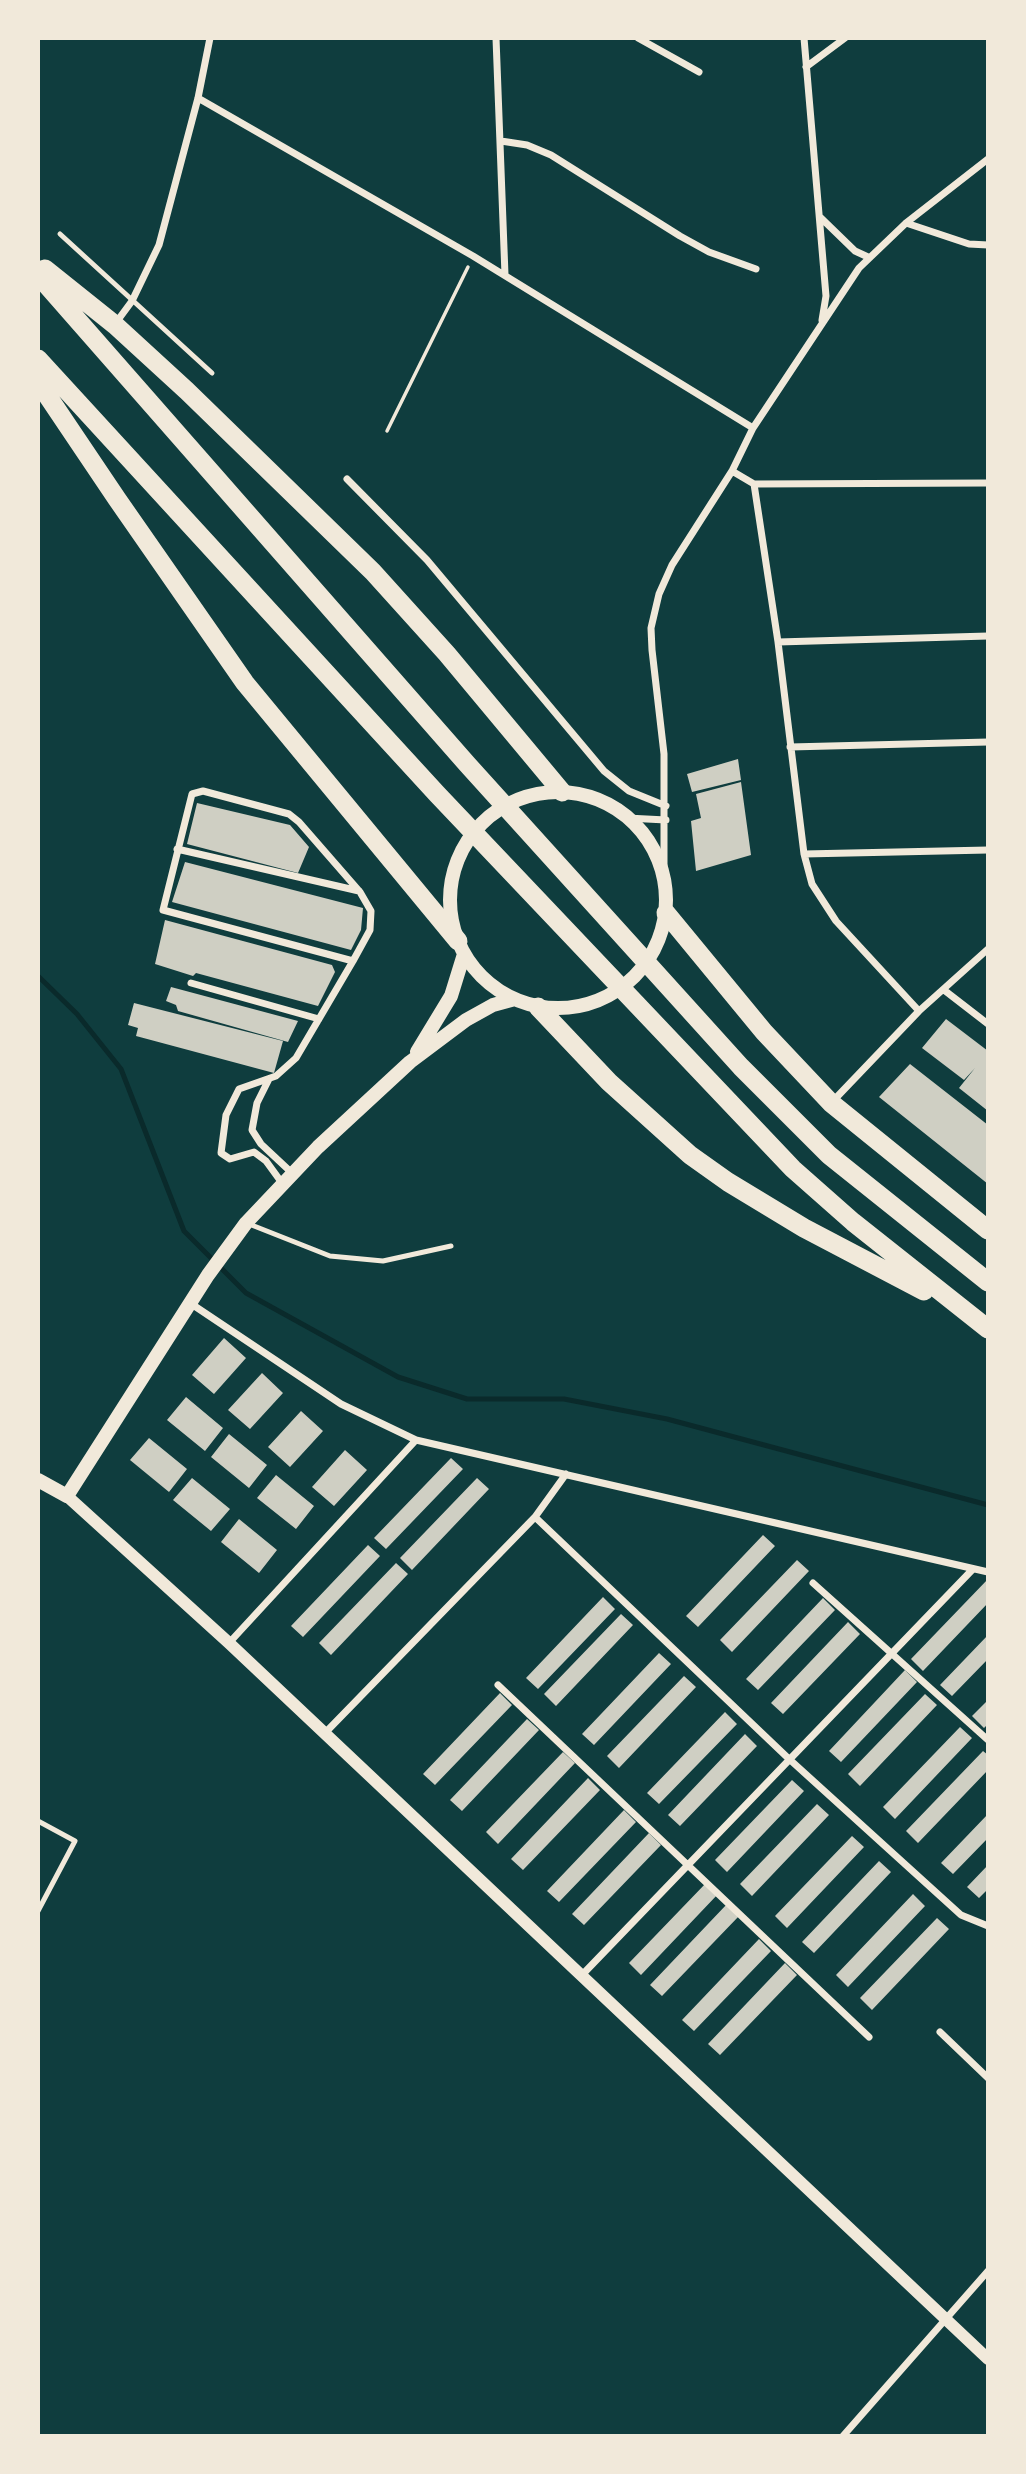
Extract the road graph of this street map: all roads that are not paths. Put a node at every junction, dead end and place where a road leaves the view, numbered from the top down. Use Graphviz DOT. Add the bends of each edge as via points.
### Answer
graph roads {
  1 [pos="210,38"];
  2 [pos="496,38"];
  3 [pos="638,38"];
  4 [pos="804,38"];
  5 [pos="845,38"];
  6 [pos="806,67"];
  7 [pos="699,72"];
  8 [pos="198,98"];
  9 [pos="501,141"];
  10 [pos="988,159"];
  11 [pos="820,217"];
  12 [pos="906,223"];
  13 [pos="60,234"];
  14 [pos="988,245"];
  15 [pos="868,257"];
  16 [pos="38,264"];
  17 [pos="756,269"];
  18 [pos="38,275"];
  19 [pos="505,275"];
  20 [pos="132,301"];
  21 [pos="821,324"];
  22 [pos="115,325"];
  23 [pos="38,359"];
  24 [pos="212,373"];
  25 [pos="38,377"];
  26 [pos="753,428"];
  27 [pos="732,471"];
  28 [pos="347,479"];
  29 [pos="988,482"];
  30 [pos="754,484"];
  31 [pos="988,635"];
  32 [pos="778,642"];
  33 [pos="988,742"];
  34 [pos="790,747"];
  35 [pos="562,792"];
  36 [pos="666,806"];
  37 [pos="628,818"];
  38 [pos="666,820"];
  39 [pos="177,849"];
  40 [pos="988,850"];
  41 [pos="804,854"];
  42 [pos="664,877"];
  43 [pos="360,891"];
  44 [pos="666,913"];
  45 [pos="461,947"];
  46 [pos="988,950"];
  47 [pos="353,961"];
  48 [pos="191,983"];
  49 [pos="944,990"];
  50 [pos="514,999"];
  51 [pos="538,1007"];
  52 [pos="919,1011"];
  53 [pos="319,1019"];
  54 [pos="988,1024"];
  55 [pos="410,1062"];
  56 [pos="270,1079"];
  57 [pos="831,1103"];
  58 [pos="287,1178"];
  59 [pos="246,1223"];
  60 [pos="988,1230"];
  61 [pos="451,1246"];
  62 [pos="988,1282"];
  63 [pos="190,1303"];
  64 [pos="962,1311"];
  65 [pos="988,1329"];
  66 [pos="416,1440"];
  67 [pos="566,1474"];
  68 [pos="38,1480"];
  69 [pos="67,1496"];
  70 [pos="535,1517"];
  71 [pos="973,1569"];
  72 [pos="988,1572"];
  73 [pos="813,1583"];
  74 [pos="229,1643"];
  75 [pos="893,1653"];
  76 [pos="498,1685"];
  77 [pos="325,1733"];
  78 [pos="988,1740"];
  79 [pos="788,1758"];
  80 [pos="38,1821"];
  81 [pos="687,1864"];
  82 [pos="38,1911"];
  83 [pos="988,1926"];
  84 [pos="582,1975"];
  85 [pos="940,2032"];
  86 [pos="869,2037"];
  87 [pos="988,2078"];
  88 [pos="988,2271"];
  89 [pos="944,2319"];
  90 [pos="988,2359"];
  91 [pos="843,2435"];
  1 -- 8 [label="street"];
  2 -- 9 [label="street"];
  3 -- 7 [label="street"];
  4 -- 6 [label="street"];
  5 -- 6 [label="street"];
  6 -- 11 [label="street"];
  8 -- 19 [label="street"];
  8 -- 20 [label="street" via="159,245"];
  9 -- 17 [label="street" via="551,155 680,236"];
  9 -- 19 [label="street"];
  10 -- 12 [label="street"];
  11 -- 15 [label="street" via="855,251"];
  11 -- 21 [label="street" via="826,296"];
  12 -- 14 [label="street" via="969,244"];
  12 -- 15 [label="street"];
  13 -- 20 [label="lane"];
  15 -- 21 [label="street"];
  16 -- 22 [label="highway"];
  18 -- 62 [label="highway" via="683,1003 829,1155"];
  19 -- 26 [label="street"];
  20 -- 22 [label="street"];
  20 -- 24 [label="lane"];
  21 -- 26 [label="street"];
  22 -- 35 [label="highway" via="373,572"];
  23 -- 64 [label="highway" via="437,794 813,1188"];
  25 -- 45 [label="highway" via="246,683"];
  26 -- 27 [label="street"];
  27 -- 30 [label="street"];
  27 -- 36 [label="street" via="672,565 654,611 652,650"];
  28 -- 36 [label="street" via="426,561 604,771 629,791"];
  29 -- 30 [label="street"];
  30 -- 32 [label="street"];
  31 -- 32 [label="street"];
  32 -- 34 [label="street"];
  33 -- 34 [label="street"];
  34 -- 41 [label="street"];
  35 -- 37 [label="main road" via="597,800"];
  35 -- 45 [label="main road" via="510,803 487,818 469,838 450,888 450,915"];
  36 -- 38 [label="street"];
  37 -- 38 [label="street"];
  37 -- 42 [label="main road" via="651,844"];
  38 -- 42 [label="street"];
  39 -- 43 [label="street"];
  39 -- 43 [label="street" via="192,793 203,791 289,814"];
  39 -- 47 [label="street" via="163,911"];
  40 -- 41 [label="street"];
  41 -- 52 [label="street" via="823,904"];
  42 -- 44 [label="main road"];
  43 -- 47 [label="street" via="369,903 372,925"];
  44 -- 51 [label="main road" via="656,947 636,976 608,997 574,1008"];
  44 -- 57 [label="highway" via="764,1032"];
  45 -- 50 [label="main road" via="477,973"];
  45 -- 55 [label="main road" via="451,996"];
  46 -- 49 [label="street"];
  47 -- 53 [label="street"];
  48 -- 53 [label="street"];
  49 -- 52 [label="street"];
  49 -- 54 [label="street"];
  50 -- 51 [label="main road"];
  50 -- 55 [label="main road" via="481,1011"];
  51 -- 64 [label="highway" via="609,1082 700,1162 804,1227"];
  52 -- 57 [label="street"];
  53 -- 56 [label="street" via="290,1067"];
  55 -- 58 [label="main road"];
  56 -- 58 [label="street" via="257,1103 252,1130"];
  56 -- 58 [label="street" via="235,1093 219,1147 230,1158 254,1152"];
  57 -- 60 [label="highway"];
  58 -- 59 [label="main road"];
  59 -- 61 [label="lane" via="330,1256 383,1261"];
  59 -- 63 [label="main road"];
  63 -- 66 [label="street" via="341,1404"];
  63 -- 69 [label="main road"];
  64 -- 65 [label="highway"];
  66 -- 67 [label="street"];
  66 -- 74 [label="street"];
  67 -- 70 [label="street"];
  67 -- 71 [label="street"];
  68 -- 69 [label="main road"];
  69 -- 74 [label="street"];
  70 -- 77 [label="street"];
  70 -- 79 [label="street"];
  71 -- 72 [label="street"];
  71 -- 75 [label="street"];
  73 -- 75 [label="street"];
  74 -- 77 [label="street"];
  75 -- 78 [label="street"];
  75 -- 79 [label="street"];
  76 -- 81 [label="street"];
  77 -- 84 [label="street"];
  79 -- 81 [label="street"];
  79 -- 83 [label="street" via="961,1915"];
  80 -- 82 [label="lane" via="75,1841"];
  81 -- 84 [label="street"];
  81 -- 86 [label="street"];
  84 -- 89 [label="street"];
  85 -- 87 [label="street"];
  88 -- 89 [label="street"];
  89 -- 90 [label="street"];
  89 -- 91 [label="street"];
}
